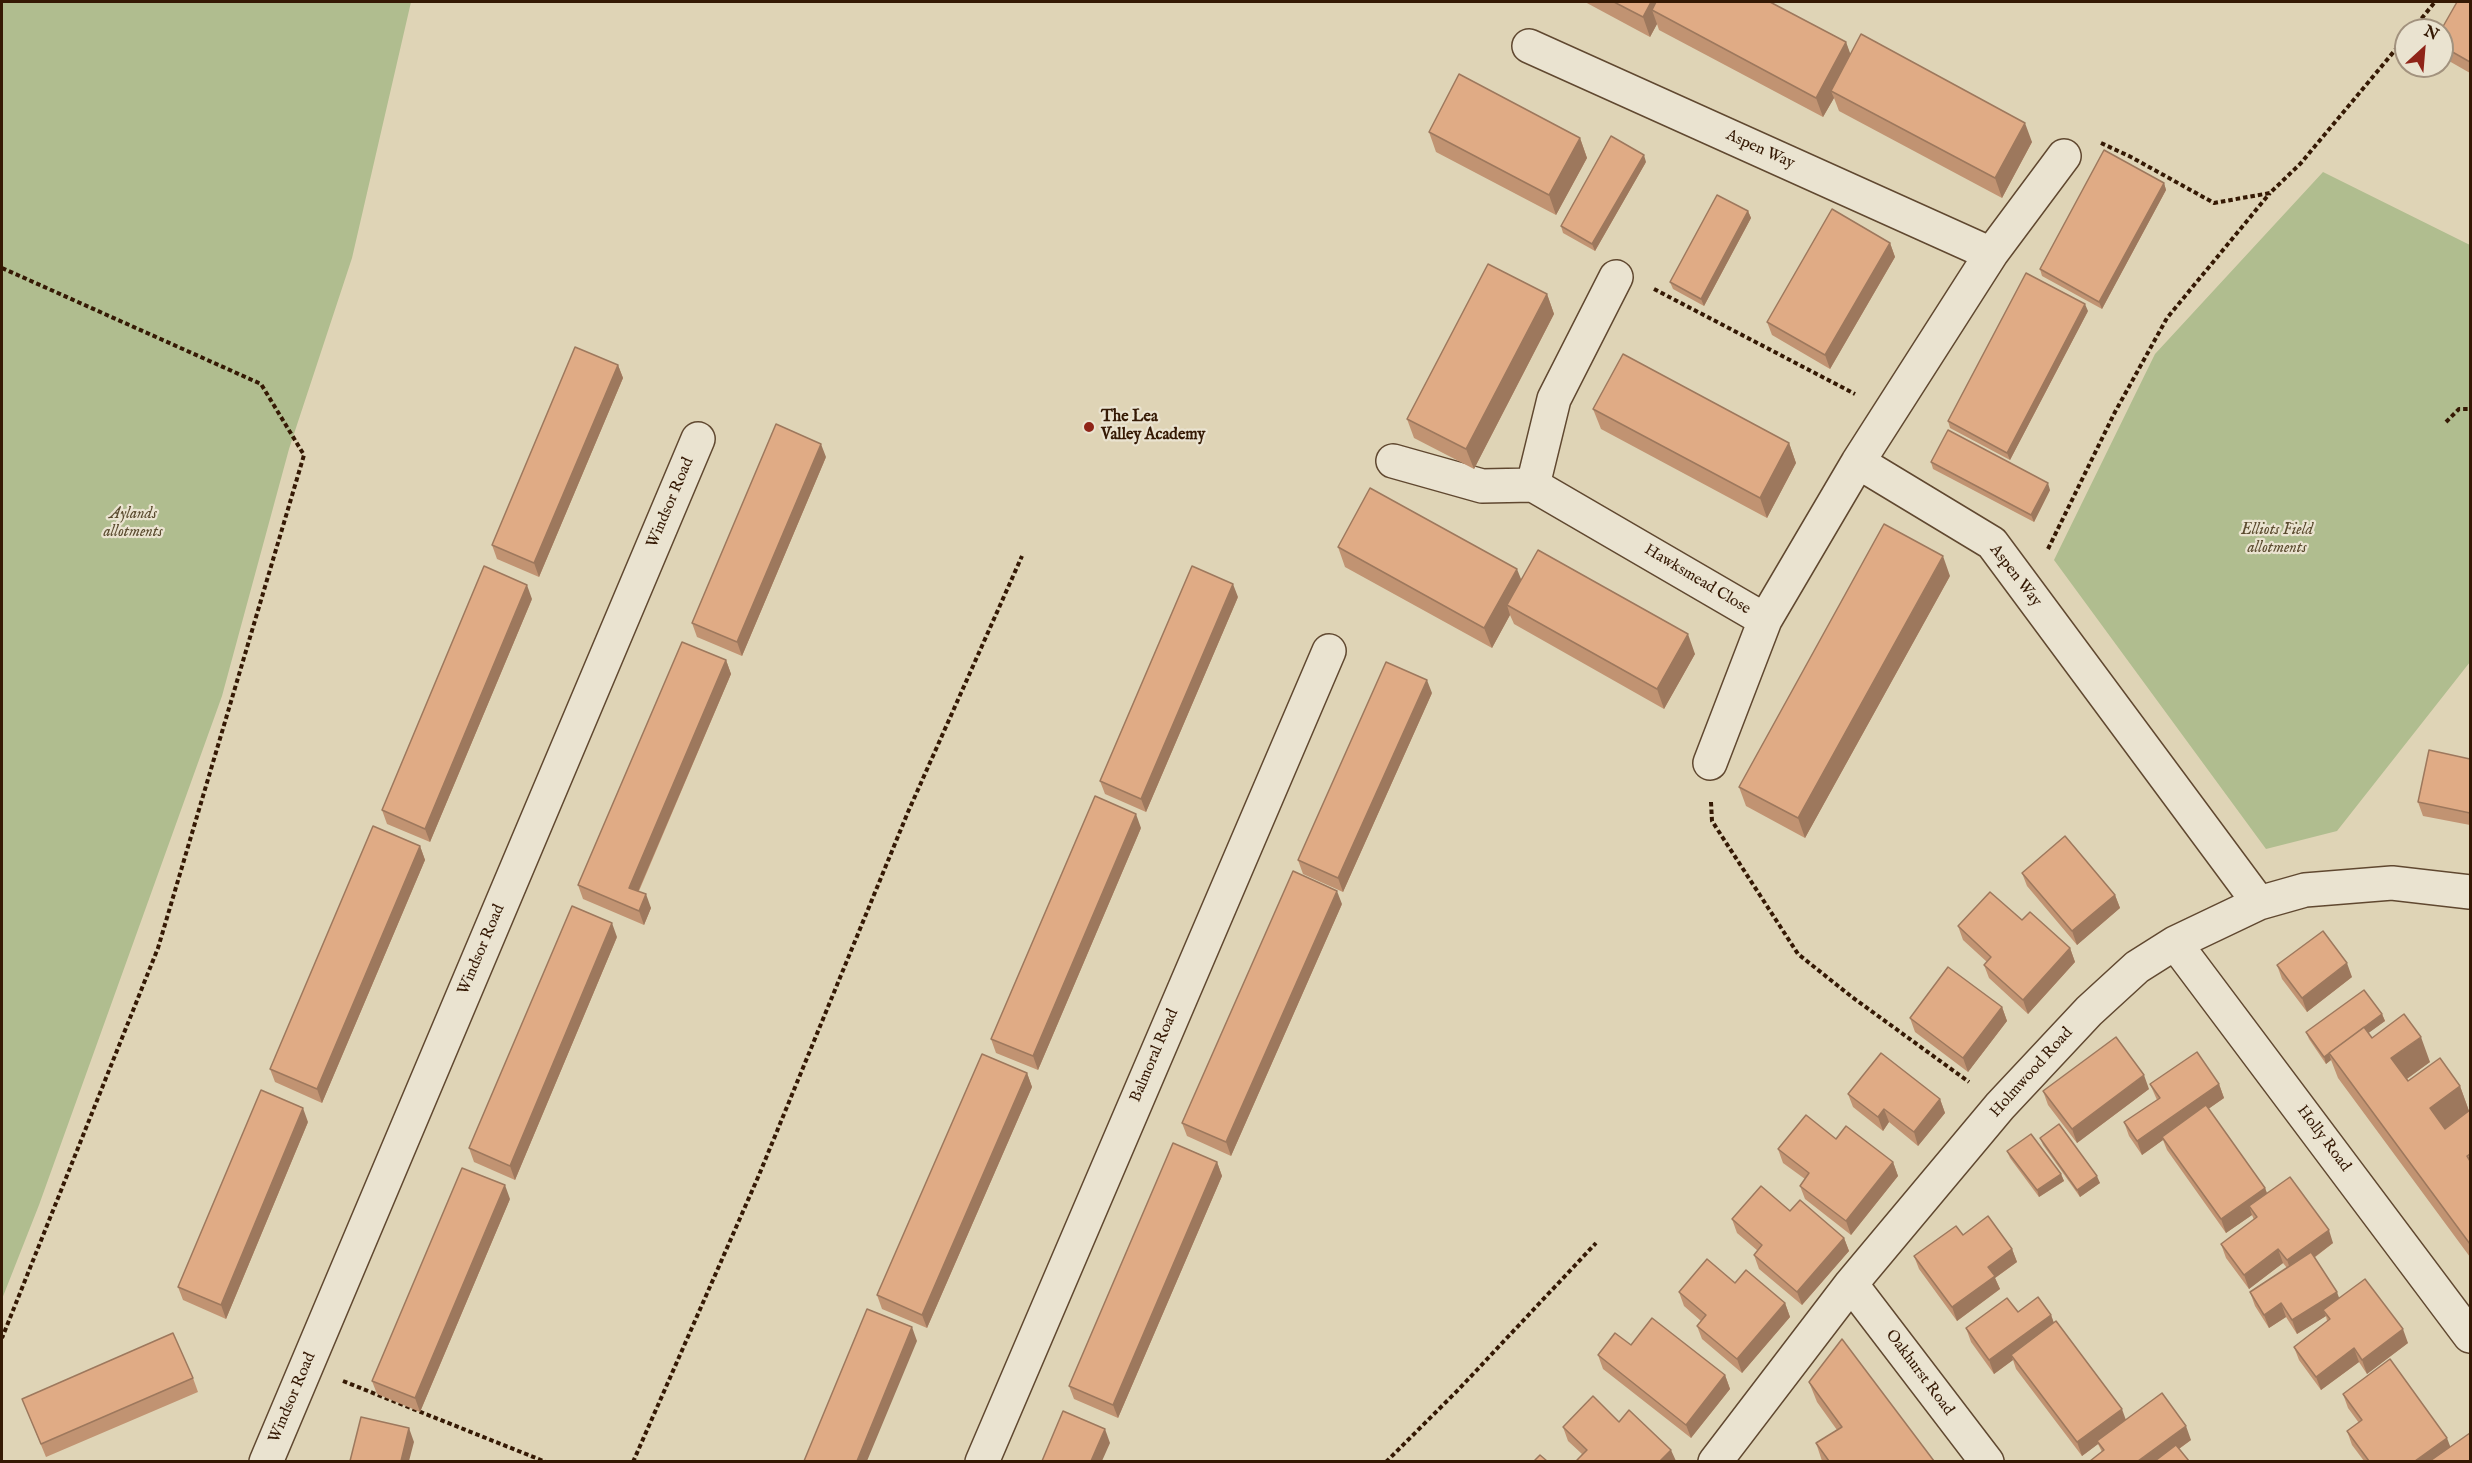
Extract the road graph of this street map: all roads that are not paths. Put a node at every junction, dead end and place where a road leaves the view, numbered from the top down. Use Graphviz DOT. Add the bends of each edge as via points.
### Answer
graph roads {
  1 [pos="1529,45"];
  2 [pos="2064,156"];
  3 [pos="1991,254"];
  4 [pos="1616,277"];
  5 [pos="698,439"];
  6 [pos="1393,461"];
  7 [pos="1858,462"];
  8 [pos="1533,485"];
  9 [pos="1765,620"];
  10 [pos="1329,651"];
  11 [pos="1710,763"];
  12 [pos="2470,892"];
  13 [pos="2259,903"];
  14 [pos="2175,943"];
  15 [pos="1851,1284"];
  16 [pos="2470,1336"];
  17 [pos="266,1461"];
  18 [pos="982,1461"];
  19 [pos="1715,1461"];
  20 [pos="1987,1461"];
  1 -- 3 [label="street, Aspen Way"];
  2 -- 3 [label="street"];
  3 -- 7 [label="street"];
  4 -- 8 [label="street" via="1554,399"];
  5 -- 17 [label="street, Windsor Road"];
  6 -- 8 [label="street" via="1482,486"];
  7 -- 9 [label="street, Hawksmead Close"];
  7 -- 13 [label="street, Aspen Way" via="1992,543"];
  8 -- 9 [label="street, Hawksmead Close"];
  9 -- 11 [label="street"];
  10 -- 18 [label="street, Balmoral Road"];
  12 -- 13 [label="street, Holmwood Road" via="2392,883 2305,890"];
  13 -- 14 [label="street, Holmwood Road"];
  14 -- 15 [label="street, Holmwood Road" via="2137,967 2089,1011 2000,1106"];
  14 -- 16 [label="street, Holly Road"];
  15 -- 19 [label="street, Holmwood Road"];
  15 -- 20 [label="street, Oakhurst Road"];
}
